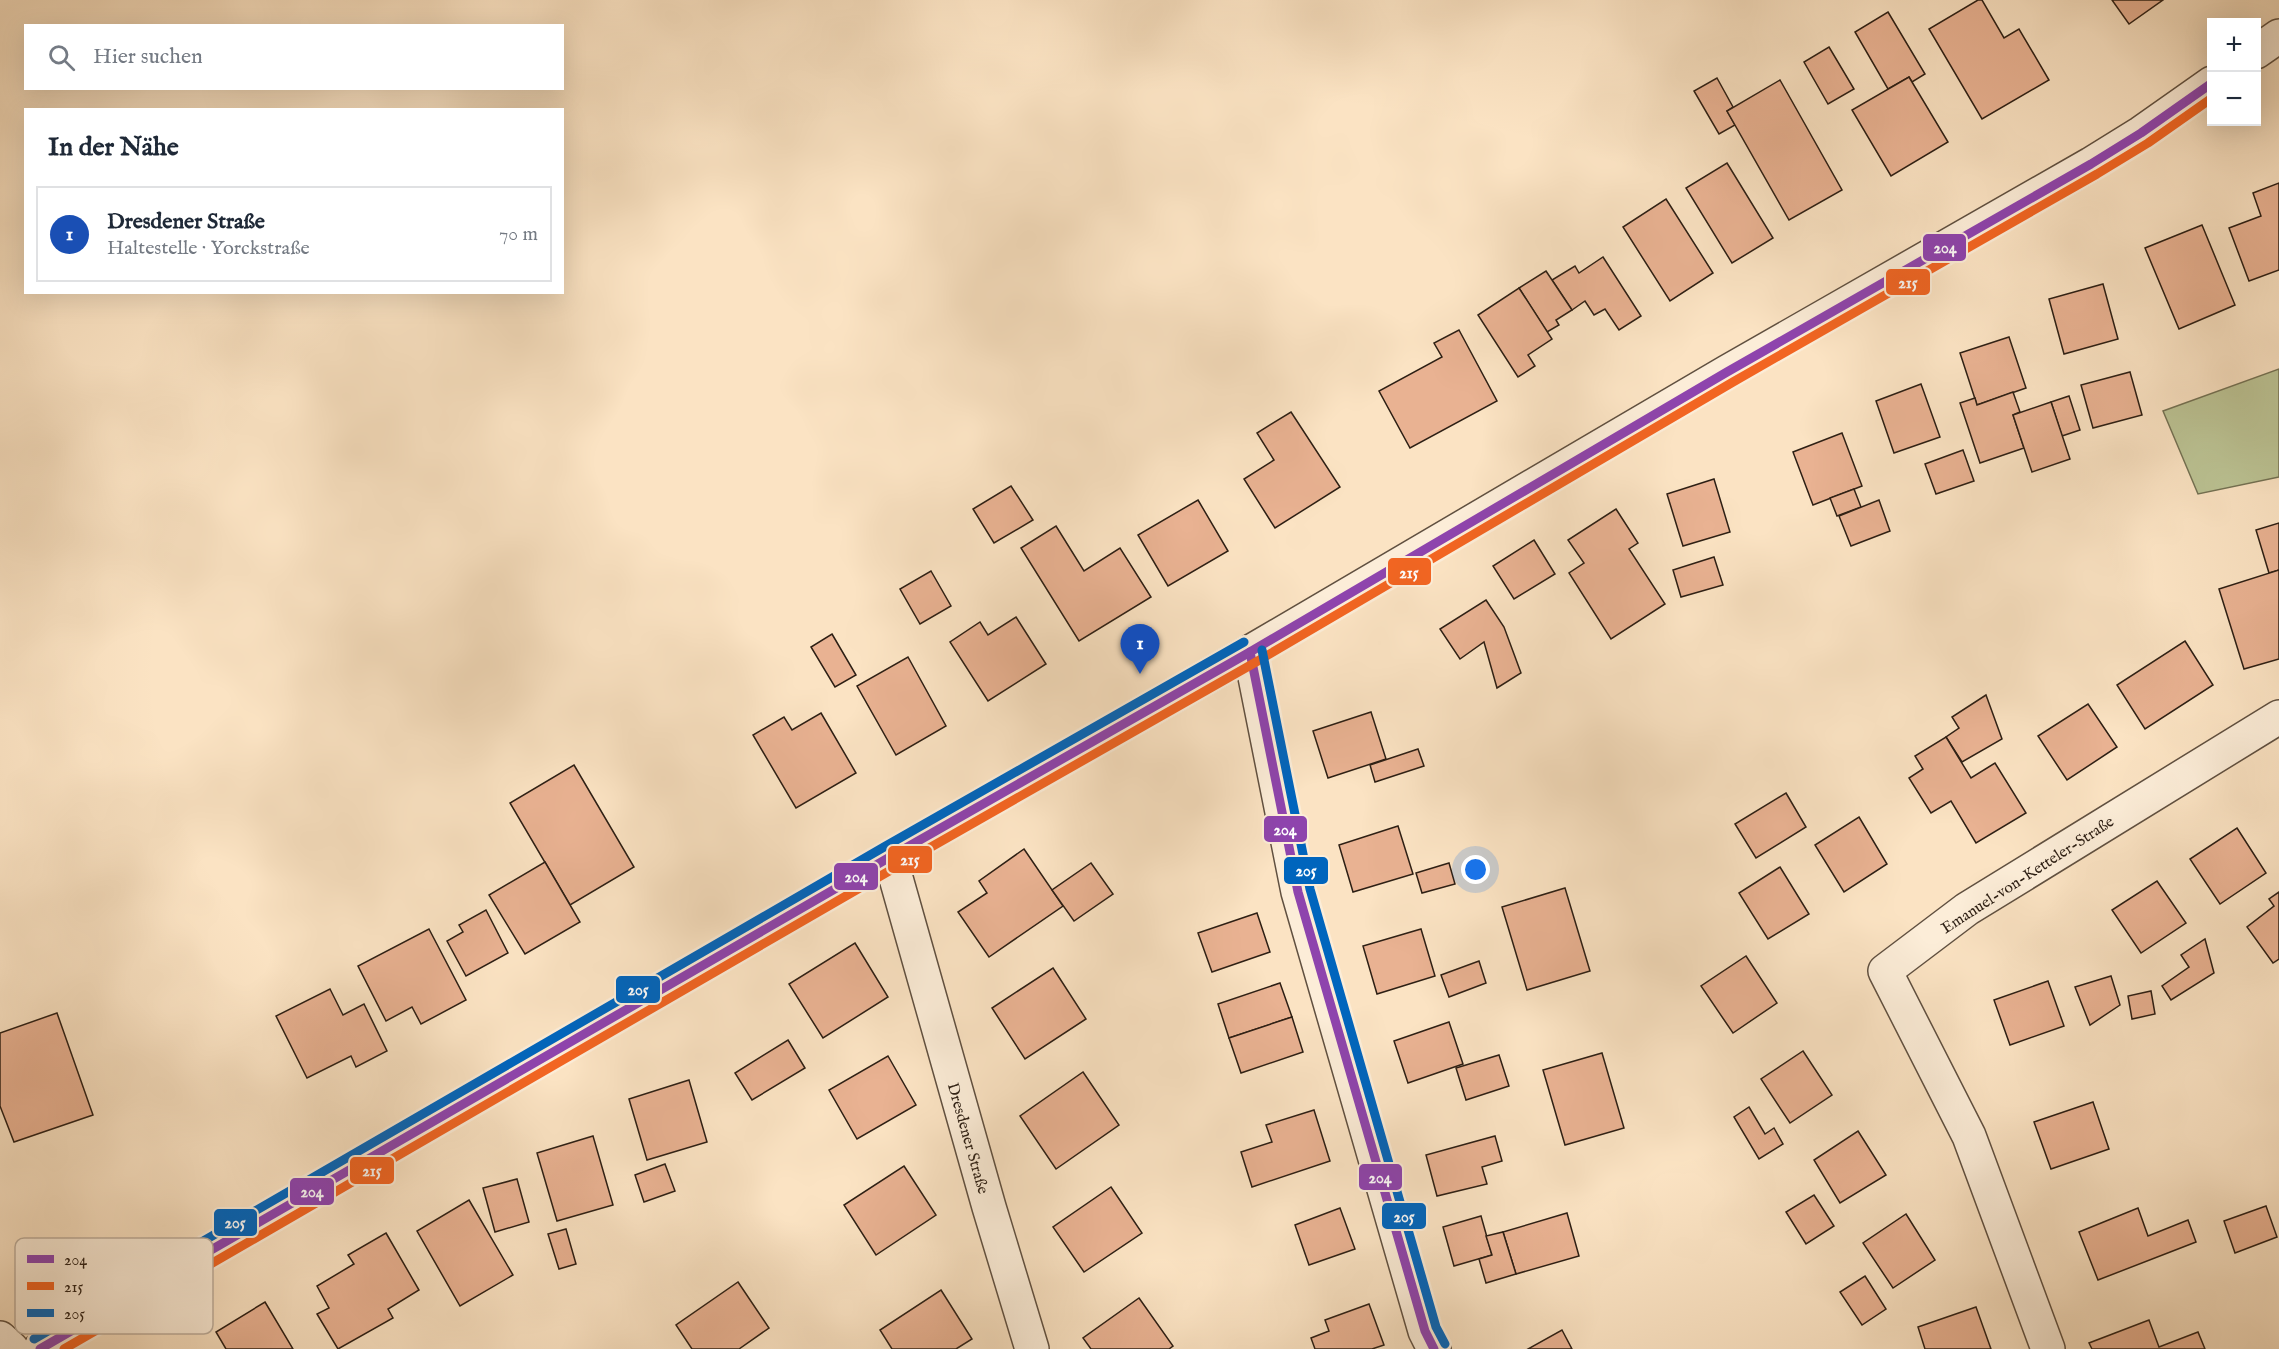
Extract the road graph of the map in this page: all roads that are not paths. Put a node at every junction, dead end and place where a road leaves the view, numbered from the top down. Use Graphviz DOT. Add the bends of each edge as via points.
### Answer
graph roads {
  1 [pos="2279,36"];
  2 [pos="2261,49"];
  3 [pos="2207,86"];
  4 [pos="1250,652"];
  5 [pos="2279,717"];
  6 [pos="890,857"];
  7 [pos="213,1249"];
  8 [pos="66,1334"];
  9 [pos="0,1338"];
  10 [pos="12,1349"];
  11 [pos="40,1349"];
  12 [pos="1032,1349"];
  13 [pos="1434,1349"];
  14 [pos="2049,1349"];
  1 -- 2 [label="street"];
  3 -- 4 [label="street" via="2091,164"];
  4 -- 6 [label="street"];
  4 -- 13 [label="street" via="1298,892 1425,1331"];
  5 -- 14 [label="street, Emanuel-von-Ketteler-Straße" via="1967,909 1885,971 1969,1136"];
  6 -- 7 [label="street"];
  6 -- 12 [label="street, Dresdener Straße"];
  8 -- 11 [label="street"];
  9 -- 10 [label="street"];
}
